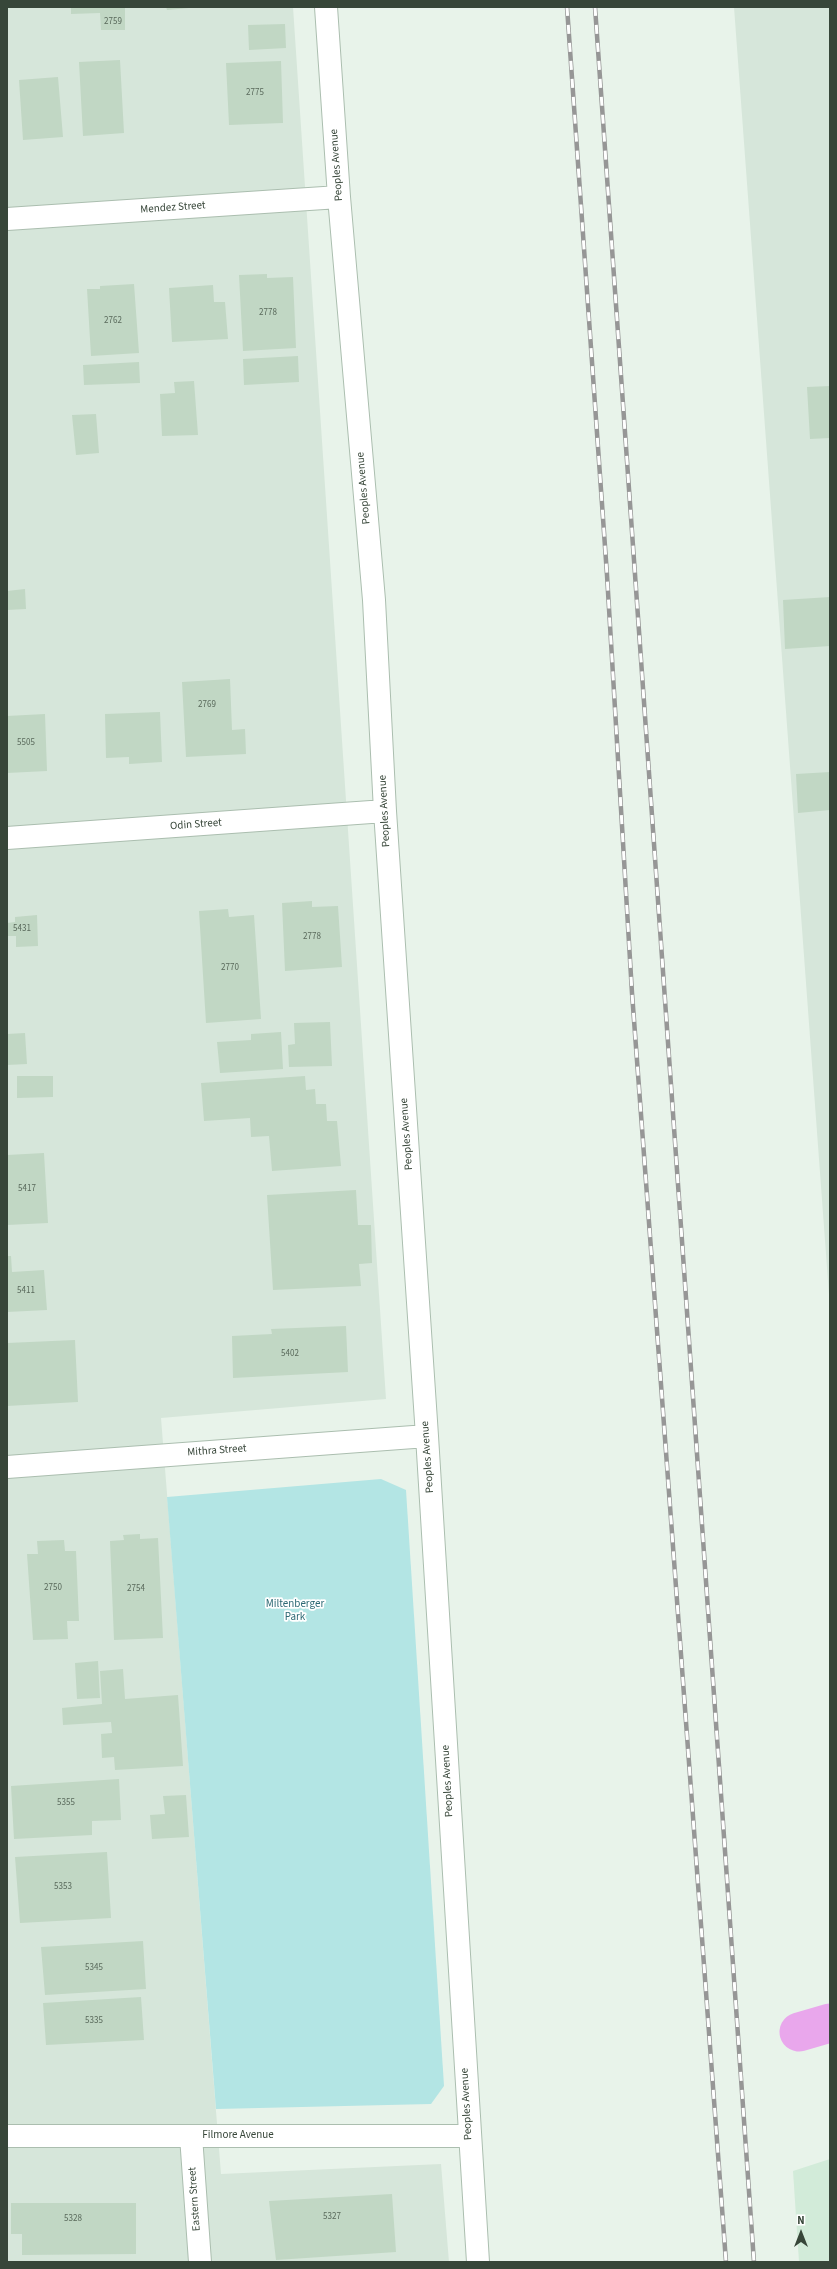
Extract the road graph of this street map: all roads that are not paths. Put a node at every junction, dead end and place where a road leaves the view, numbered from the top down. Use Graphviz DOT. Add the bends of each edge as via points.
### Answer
graph roads {
  1 [pos="326,7"];
  2 [pos="340,196"];
  3 [pos="7,219"];
  4 [pos="385,812"];
  5 [pos="7,838"];
  6 [pos="427,1436"];
  7 [pos="7,1467"];
  8 [pos="7,2136"];
  9 [pos="191,2136"];
  10 [pos="469,2136"];
  11 [pos="200,2262"];
  12 [pos="478,2262"];
  1 -- 2 [label="street, Peoples Avenue"];
  2 -- 3 [label="street, Mendez Street"];
  2 -- 4 [label="street, Peoples Avenue" via="374,600"];
  4 -- 5 [label="street, Odin Street"];
  4 -- 6 [label="street, Peoples Avenue"];
  6 -- 7 [label="street, Mithra Street"];
  6 -- 10 [label="street, Peoples Avenue"];
  8 -- 9 [label="street, Filmore Avenue"];
  9 -- 10 [label="street, Filmore Avenue"];
  9 -- 11 [label="street, Eastern Street"];
  10 -- 12 [label="street, Peoples Avenue"];
}
